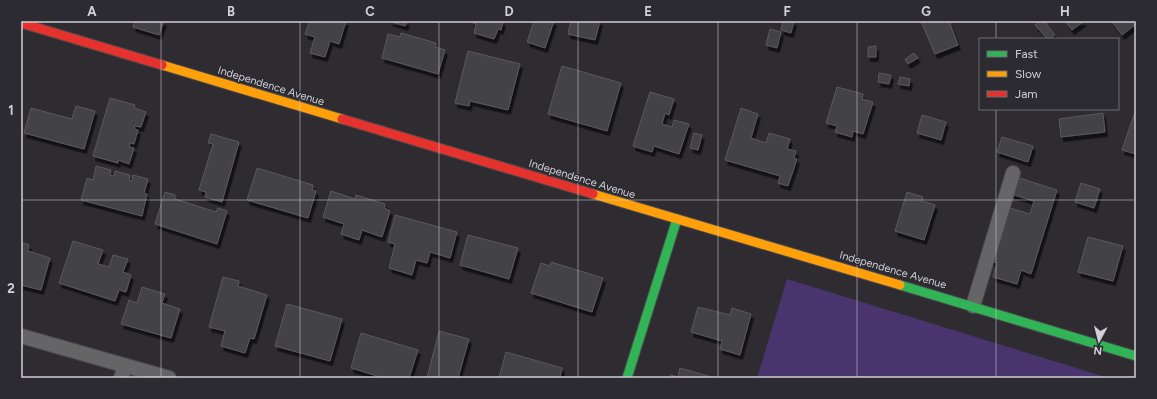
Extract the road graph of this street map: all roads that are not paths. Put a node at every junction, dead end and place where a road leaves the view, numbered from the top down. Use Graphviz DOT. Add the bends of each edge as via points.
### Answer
graph roads {
  1 [pos="21,24"];
  2 [pos="1013,173"];
  3 [pos="677,219"];
  4 [pos="973,306"];
  5 [pos="21,336"];
  6 [pos="1136,356"];
  7 [pos="123,372"];
  8 [pos="169,378"];
  9 [pos="627,378"];
  1 -- 3 [label="street, Independence Avenue"];
  2 -- 4 [label="street"];
  3 -- 4 [label="street, Independence Avenue"];
  3 -- 9 [label="street"];
  4 -- 6 [label="street, Independence Avenue"];
  5 -- 7 [label="street"];
  7 -- 8 [label="street"];
}
